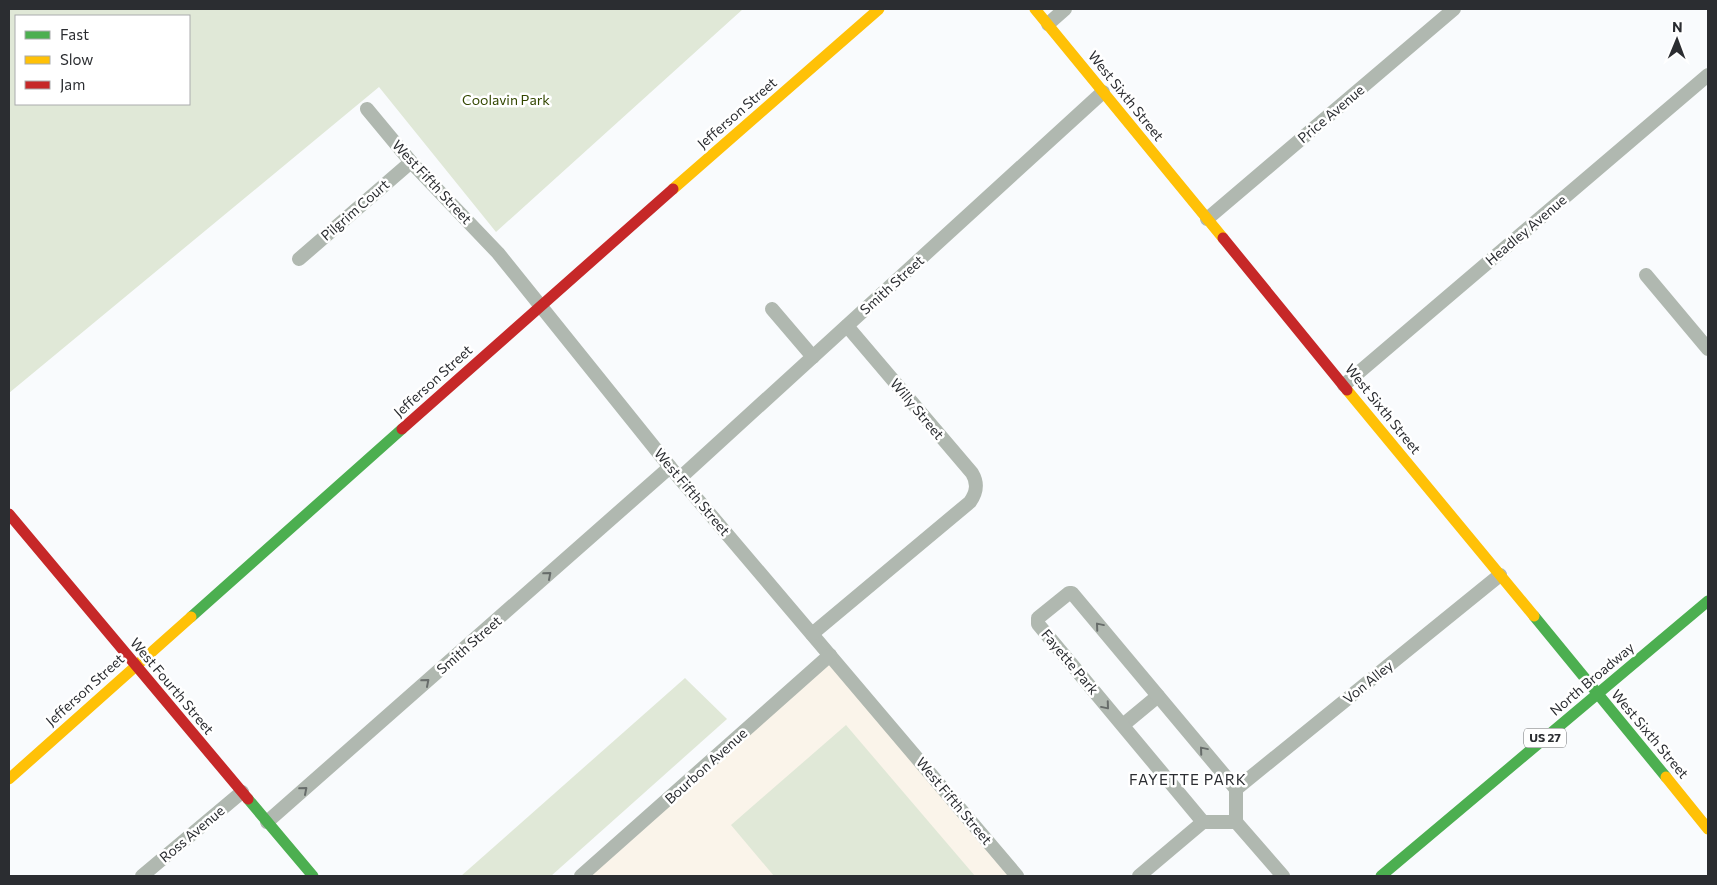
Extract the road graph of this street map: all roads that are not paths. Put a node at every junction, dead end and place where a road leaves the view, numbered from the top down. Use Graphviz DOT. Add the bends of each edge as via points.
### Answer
graph roads {
  1 [pos="879,9"];
  2 [pos="1035,9"];
  3 [pos="1065,9"];
  4 [pos="1454,9"];
  5 [pos="1048,24"];
  6 [pos="1708,75"];
  7 [pos="1103,92"];
  8 [pos="367,109"];
  9 [pos="411,162"];
  10 [pos="1207,219"];
  11 [pos="299,259"];
  12 [pos="1646,275"];
  13 [pos="541,304"];
  14 [pos="772,309"];
  15 [pos="847,326"];
  16 [pos="1708,349"];
  17 [pos="813,357"];
  18 [pos="1344,385"];
  19 [pos="670,467"];
  20 [pos="680,478"];
  21 [pos="9,514"];
  22 [pos="1500,575"];
  23 [pos="1708,600"];
  24 [pos="812,634"];
  25 [pos="830,655"];
  26 [pos="135,665"];
  27 [pos="1597,694"];
  28 [pos="1158,696"];
  29 [pos="1123,725"];
  30 [pos="9,779"];
  31 [pos="1236,789"];
  32 [pos="242,792"];
  33 [pos="267,822"];
  34 [pos="1204,822"];
  35 [pos="1236,822"];
  36 [pos="1708,829"];
  37 [pos="142,876"];
  38 [pos="313,876"];
  39 [pos="581,876"];
  40 [pos="1017,876"];
  41 [pos="1139,876"];
  42 [pos="1283,876"];
  43 [pos="1381,876"];
  1 -- 13 [label="street, Jefferson Street"];
  2 -- 5 [label="street, West Sixth Street"];
  3 -- 5 [label="street"];
  4 -- 10 [label="street, Price Avenue"];
  5 -- 7 [label="street, West Sixth Street"];
  6 -- 18 [label="street, Headley Avenue"];
  7 -- 10 [label="street, West Sixth Street"];
  7 -- 15 [label="street, Smith Street"];
  8 -- 9 [label="street, West Fifth Street"];
  9 -- 11 [label="street, Pilgrim Court"];
  9 -- 13 [label="street, West Fifth Street" via="498,253"];
  10 -- 18 [label="street, West Sixth Street"];
  12 -- 16 [label="street"];
  13 -- 19 [label="street, West Fifth Street"];
  13 -- 26 [label="street, Jefferson Street"];
  14 -- 17 [label="street"];
  15 -- 17 [label="street, Smith Street"];
  15 -- 24 [label="street, Willy Street" via="972,473 976,480 975,495"];
  17 -- 20 [label="street, Smith Street"];
  18 -- 22 [label="street, West Sixth Street"];
  19 -- 20 [label="street, West Fifth Street"];
  33 -- 19 [label="street, Smith Street, one-way"];
  20 -- 24 [label="street, West Fifth Street"];
  21 -- 26 [label="street, West Fourth Street"];
  22 -- 27 [label="street, West Sixth Street"];
  22 -- 31 [label="street, Von Alley"];
  23 -- 27 [label="street, North Broadway / US 27"];
  24 -- 25 [label="street, West Fifth Street"];
  25 -- 39 [label="street, Bourbon Avenue"];
  25 -- 40 [label="street, West Fifth Street"];
  26 -- 30 [label="street, Jefferson Street"];
  26 -- 32 [label="street, West Fourth Street"];
  27 -- 36 [label="street, West Sixth Street"];
  27 -- 43 [label="street, North Broadway / US 27"];
  28 -- 29 [label="street"];
  28 -- 29 [label="street, Fayette Park, one-way" via="1072,593 1038,618 1038,624"];
  31 -- 28 [label="street, Fayette Park, one-way"];
  29 -- 34 [label="street, Fayette Park"];
  31 -- 35 [label="street"];
  32 -- 33 [label="street, West Fourth Street"];
  32 -- 37 [label="street, Ross Avenue"];
  33 -- 38 [label="street, West Fourth Street"];
  34 -- 35 [label="street"];
  34 -- 41 [label="street"];
  35 -- 42 [label="street"];
}
